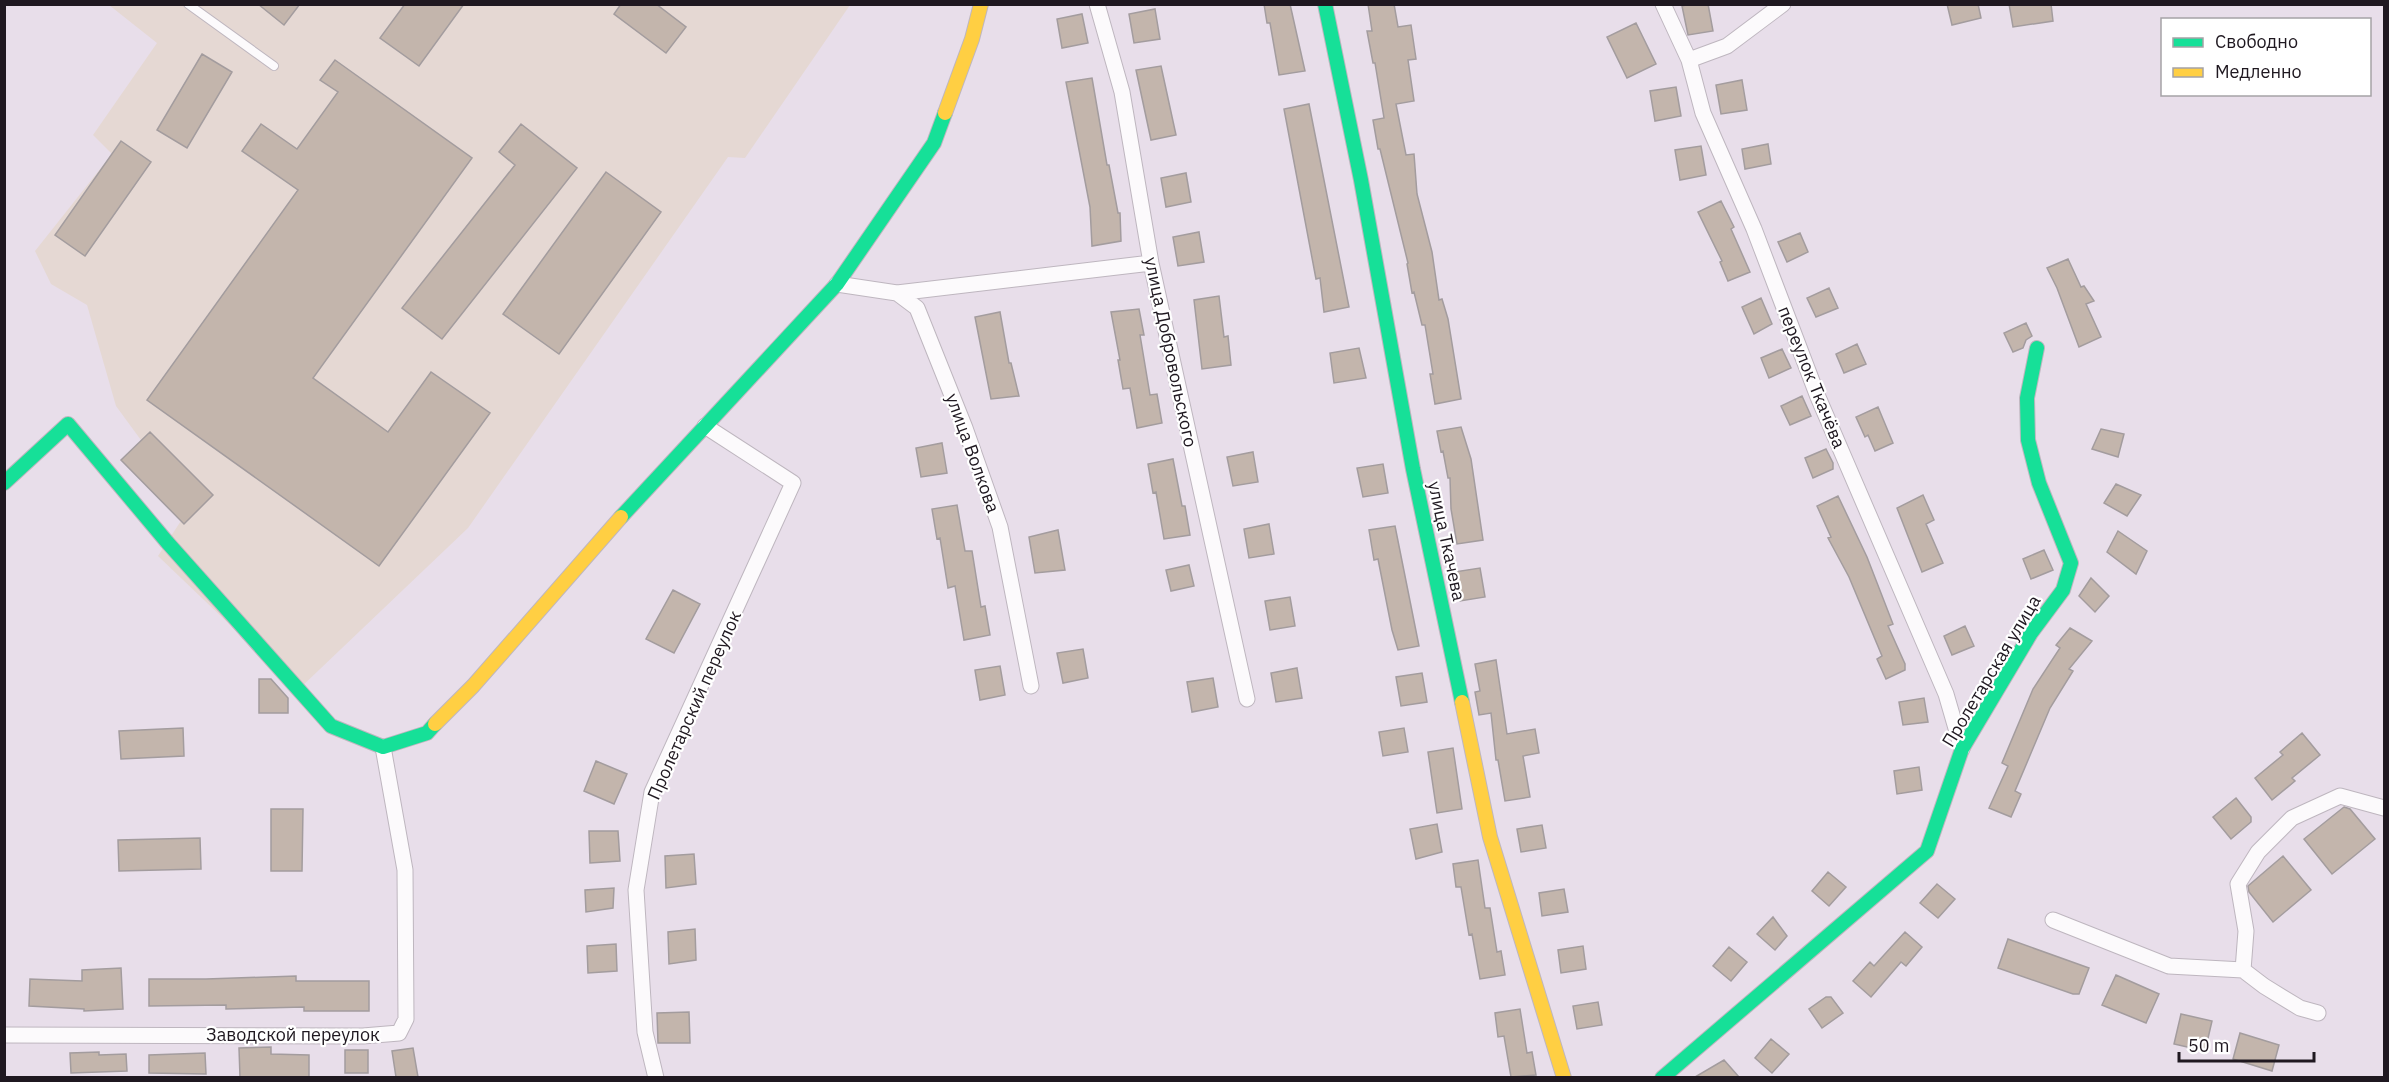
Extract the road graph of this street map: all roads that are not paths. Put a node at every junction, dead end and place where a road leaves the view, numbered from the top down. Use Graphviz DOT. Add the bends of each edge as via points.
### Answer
graph roads {
  1 [pos="188,4"];
  2 [pos="981,4"];
  3 [pos="1097,4"];
  4 [pos="1325,4"];
  5 [pos="1663,4"];
  6 [pos="1783,4"];
  7 [pos="1689,60"];
  8 [pos="274,66"];
  9 [pos="1151,263"];
  10 [pos="837,284"];
  11 [pos="897,293"];
  12 [pos="2037,348"];
  13 [pos="705,426"];
  14 [pos="4,483"];
  15 [pos="1031,686"];
  16 [pos="1247,699"];
  17 [pos="383,747"];
  18 [pos="1962,749"];
  19 [pos="2385,808"];
  20 [pos="2053,920"];
  21 [pos="2243,970"];
  22 [pos="2318,1014"];
  23 [pos="4,1035"];
  24 [pos="656,1077"];
  25 [pos="1564,1077"];
  26 [pos="1662,1077"];
  1 -- 8 [label="lane"];
  2 -- 10 [label="street" via="934,143"];
  3 -- 9 [label="street, улица Добровольского" via="1122,92"];
  4 -- 25 [label="street, улица Ткачева" via="1413,468 1490,837"];
  5 -- 7 [label="street, переулок Ткачёва"];
  6 -- 7 [label="street" via="1727,46"];
  7 -- 18 [label="street, переулок Ткачёва" via="1703,113 1754,229 1818,397 1946,694"];
  9 -- 11 [label="street"];
  9 -- 16 [label="street, улица Добровольского"];
  10 -- 11 [label="street"];
  10 -- 13 [label="street"];
  11 -- 15 [label="street, улица Волкова" via="918,308 1000,527"];
  12 -- 18 [label="street, Пролетарская улица" via="2027,400 2029,445 2046,504 2071,563 2063,590 2031,633"];
  13 -- 17 [label="street" via="427,733"];
  13 -- 24 [label="street, Пролетарский переулок" via="793,483 652,792 636,890 645,1032"];
  14 -- 17 [label="street" via="68,424 331,726"];
  17 -- 23 [label="street, Заводской переулок" via="405,870 406,1019 399,1033"];
  18 -- 26 [label="street, Пролетарская улица" via="1927,851"];
  19 -- 21 [label="street" via="2340,796 2292,818 2258,852 2238,884 2246,931"];
  20 -- 21 [label="street" via="2169,966"];
  21 -- 22 [label="street" via="2300,1008"];
}
